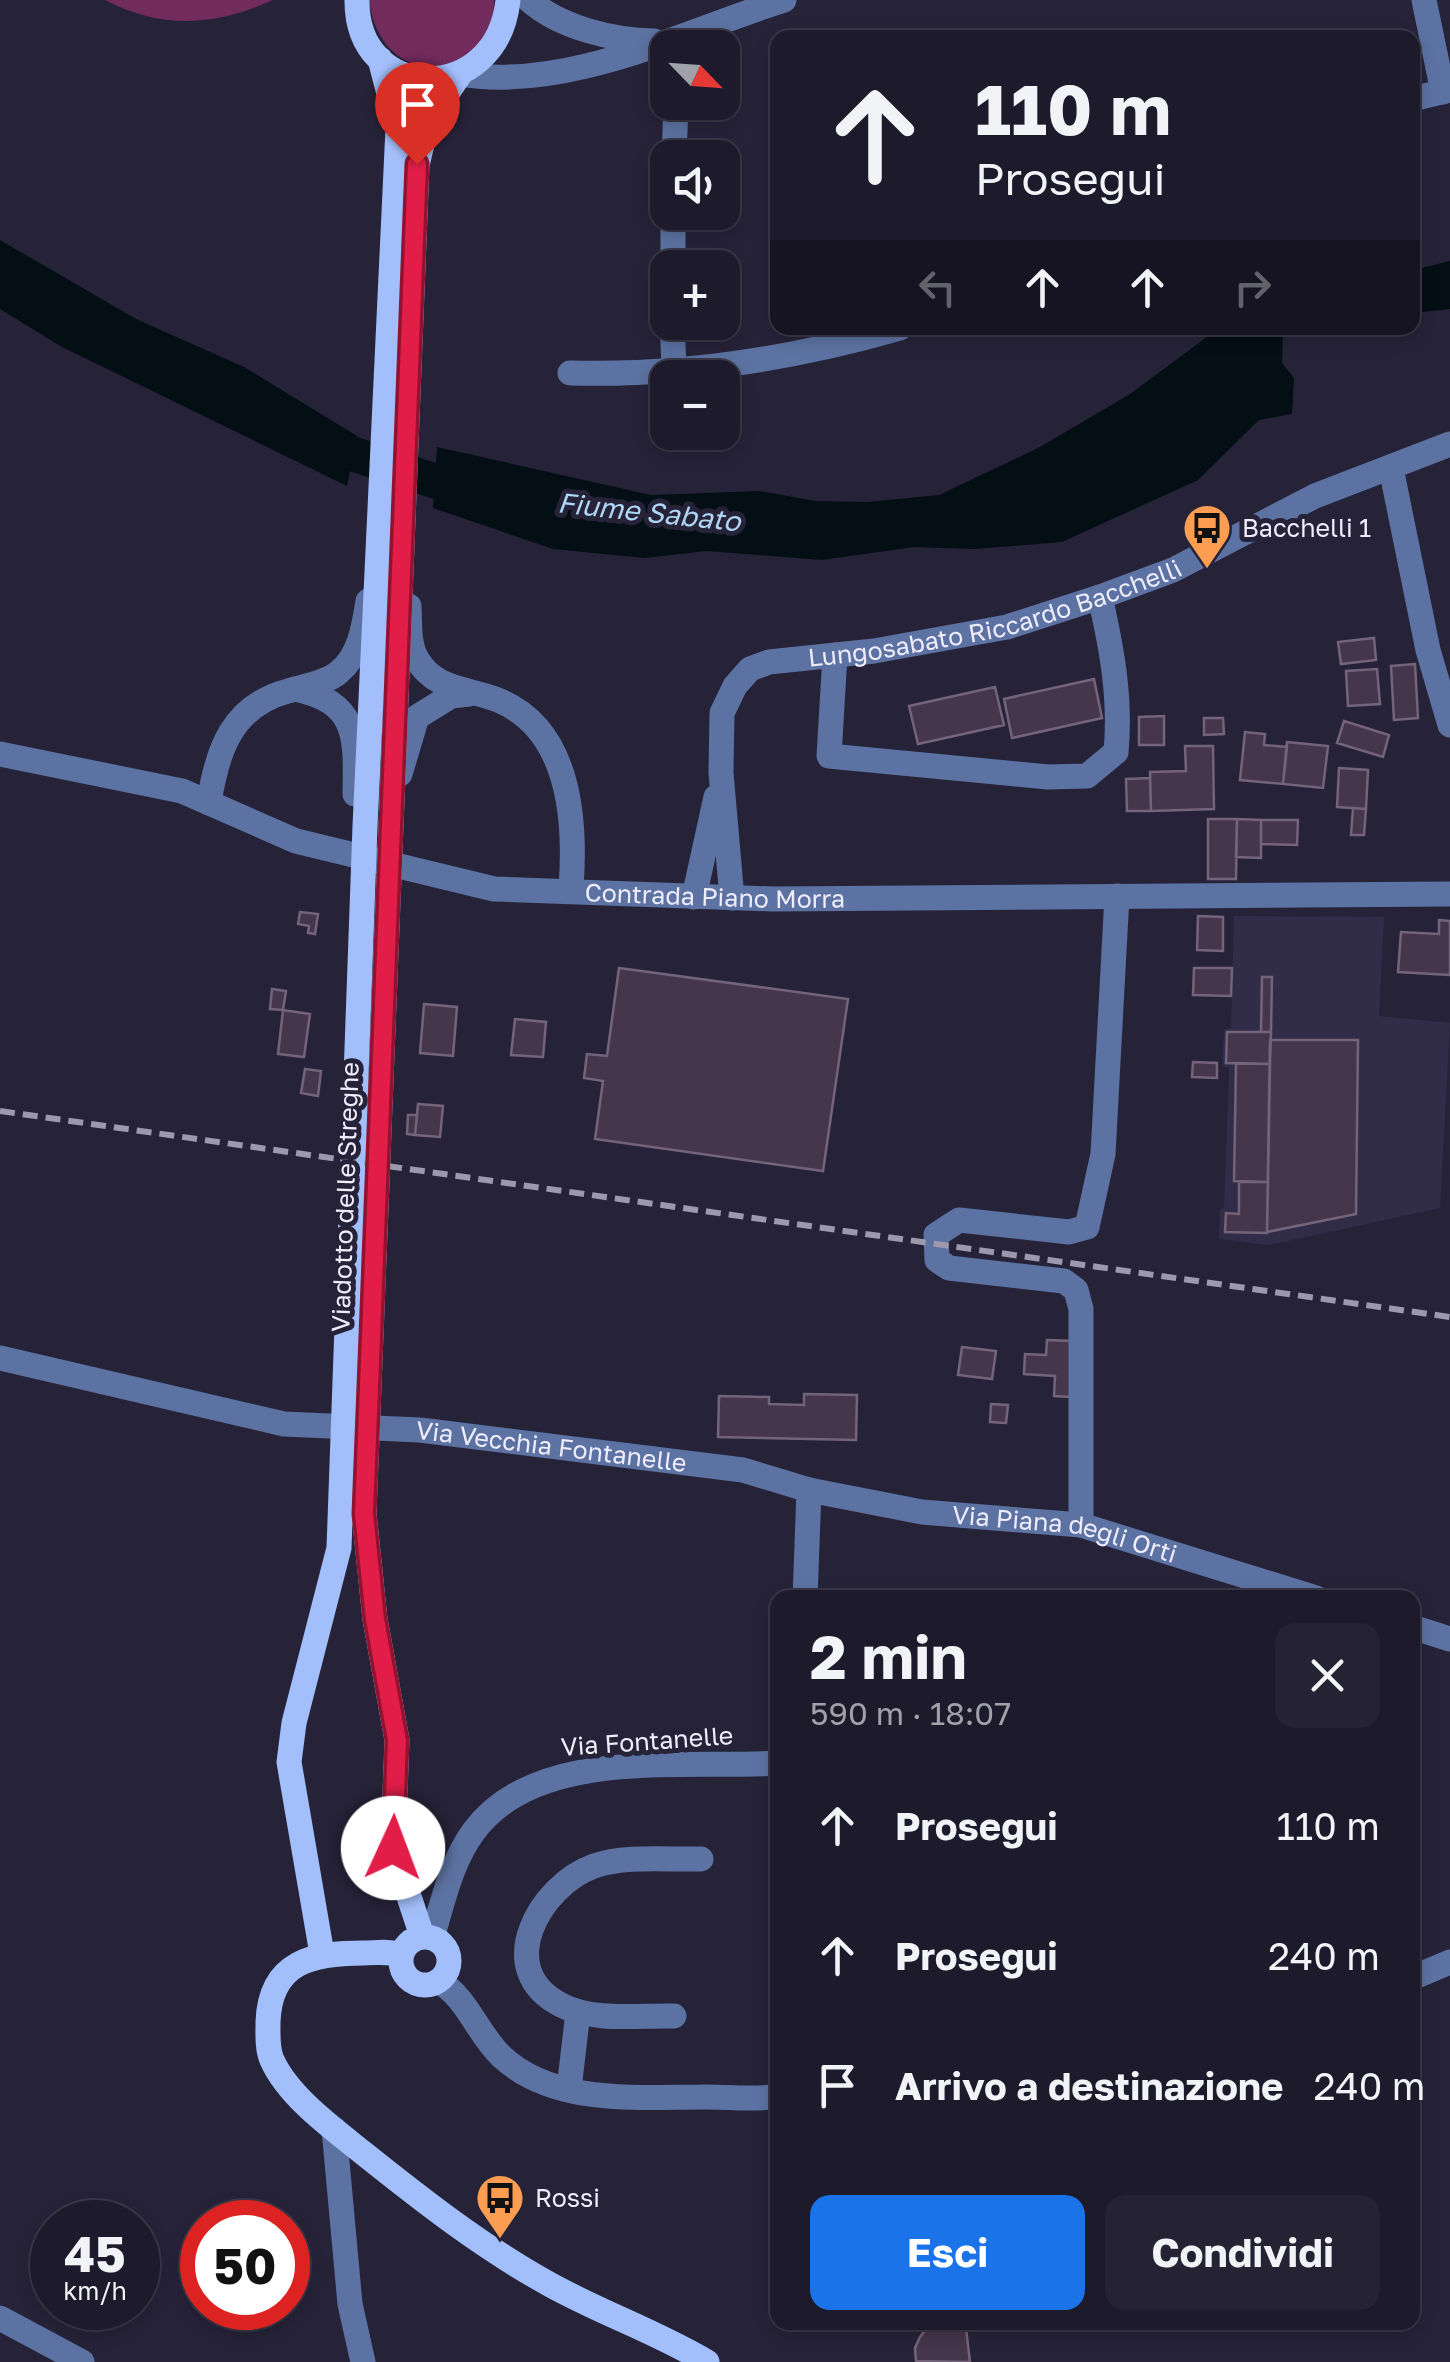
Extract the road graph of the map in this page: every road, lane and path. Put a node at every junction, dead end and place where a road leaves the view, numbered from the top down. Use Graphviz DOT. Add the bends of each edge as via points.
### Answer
graph roads {
  1 [pos="357,0"];
  2 [pos="508,0"];
  3 [pos="529,0"];
  4 [pos="784,0"];
  5 [pos="1424,0"];
  6 [pos="712,30"];
  7 [pos="650,41"];
  8 [pos="650,50"];
  9 [pos="380,59"];
  10 [pos="460,74"];
  11 [pos="1446,91"];
  12 [pos="1420,97"];
  13 [pos="402,265"];
  14 [pos="876,335"];
  15 [pos="740,364"];
  16 [pos="570,373"];
  17 [pos="650,373"];
  18 [pos="1450,444"];
  19 [pos="1391,468"];
  20 [pos="379,517"];
  21 [pos="402,533"];
  22 [pos="1100,598"];
  23 [pos="834,655"];
  24 [pos="312,688"];
  25 [pos="458,692"];
  26 [pos="1450,725"];
  27 [pos="0,754"];
  28 [pos="721,773"];
  29 [pos="209,803"];
  30 [pos="388,853"];
  31 [pos="362,888"];
  32 [pos="571,888"];
  33 [pos="1450,894"];
  34 [pos="694,896"];
  35 [pos="1117,896"];
  36 [pos="732,898"];
  37 [pos="0,1358"];
  38 [pos="809,1490"];
  39 [pos="1081,1525"];
  40 [pos="366,1544"];
  41 [pos="804,1590"];
  42 [pos="1290,1590"];
  43 [pos="1420,1629"];
  44 [pos="1450,1638"];
  45 [pos="770,1763"];
  46 [pos="701,1859"];
  47 [pos="427,1937"];
  48 [pos="322,1954"];
  49 [pos="401,1956"];
  50 [pos="1450,1962"];
  51 [pos="1420,1975"];
  52 [pos="438,1981"];
  53 [pos="578,2012"];
  54 [pos="674,2016"];
  55 [pos="569,2089"];
  56 [pos="770,2096"];
  57 [pos="334,2130"];
  58 [pos="0,2318"];
  59 [pos="82,2362"];
  60 [pos="364,2362"];
  61 [pos="707,2362"];
  1 -- 9 [label="main road" via="361,30"];
  2 -- 10 [label="main road" via="496,45"];
  3 -- 7 [label="street" via="608,36"];
  4 -- 6 [label="street"];
  5 -- 11 [label="street"];
  8 -- 10 [label="street" via="538,74"];
  9 -- 10 [label="main road" via="418,79"];
  9 -- 13 [label="main road" via="398,128"];
  10 -- 13 [label="main road" via="420,143"];
  11 -- 12 [label="street"];
  13 -- 20 [label="main road"];
  13 -- 21 [label="main road, Viadotto delle Streghe"];
  14 -- 15 [label="street"];
  16 -- 17 [label="street"];
  18 -- 19 [label="street, Lungosabato Riccardo Bacchelli"];
  19 -- 22 [label="street, Lungosabato Riccardo Bacchelli" via="1316,496 1173,570"];
  19 -- 26 [label="street"];
  20 -- 24 [label="street" via="359,645 338,674"];
  20 -- 31 [label="main road"];
  21 -- 25 [label="street" via="416,659"];
  21 -- 30 [label="main road, Viadotto delle Streghe"];
  22 -- 23 [label="street, Lungosabato Riccardo Bacchelli" via="1007,627"];
  22 -- 23 [label="street" via="1120,719 1116,752 1087,776 829,756"];
  23 -- 28 [label="street, Lungosabato Riccardo Bacchelli" via="750,669 722,712"];
  24 -- 29 [label="street" via="266,696 240,714 222,743"];
  24 -- 31 [label="street" via="338,706 356,740"];
  25 -- 30 [label="street" via="417,717"];
  25 -- 32 [label="street" via="497,699 548,740 570,800"];
  27 -- 29 [label="street, Contrada Piano Morra" via="182,791"];
  28 -- 34 [label="street"];
  28 -- 36 [label="street, Lungosabato Riccardo Bacchelli"];
  29 -- 32 [label="street, Contrada Piano Morra" via="296,841 434,876 494,889"];
  30 -- 40 [label="main road, Viadotto delle Streghe"];
  31 -- 48 [label="main road" via="339,1548 289,1762"];
  32 -- 34 [label="street, Contrada Piano Morra"];
  33 -- 35 [label="street, Contrada Piano Morra"];
  34 -- 36 [label="street, Contrada Piano Morra"];
  35 -- 36 [label="street, Contrada Piano Morra"];
  35 -- 39 [label="street" via="1103,1154 1087,1226 1069,1232 959,1220 936,1235 934,1244 938,1260 949,1268 1064,1281 1076,1290 1082,1309"];
  37 -- 38 [label="street, Via Vecchia Fontanelle" via="284,1424 420,1430 724,1467"];
  38 -- 39 [label="street, Via Piana degli Orti" via="922,1512"];
  38 -- 41 [label="street"];
  39 -- 42 [label="street, Via Piana degli Orti"];
  40 -- 47 [label="main road, Via Fontanelle" via="396,1722 393,1848"];
  43 -- 44 [label="street"];
  45 -- 47 [label="street, Via Fontanelle" via="577,1772 525,1789 476,1828"];
  46 -- 53 [label="street" via="611,1861 567,1880 549,1896 524,1946 527,1968 543,1992"];
  47 -- 49 [label="main road, Via Fontanelle" via="408,1943"];
  47 -- 52 [label="main road, Via Fontanelle" via="444,1946 449,1961"];
  48 -- 49 [label="main road"];
  48 -- 57 [label="main road" via="285,1974 269,2000 268,2037 272,2060"];
  49 -- 52 [label="main road" via="408,1978 423,1985"];
  50 -- 51 [label="street"];
  52 -- 55 [label="street" via="455,1990 504,2060"];
  53 -- 54 [label="street"];
  53 -- 55 [label="street"];
  55 -- 56 [label="street" via="636,2098"];
  57 -- 60 [label="street" via="350,2304"];
  57 -- 61 [label="main road" via="444,2216 537,2277"];
  58 -- 59 [label="street"];
}
